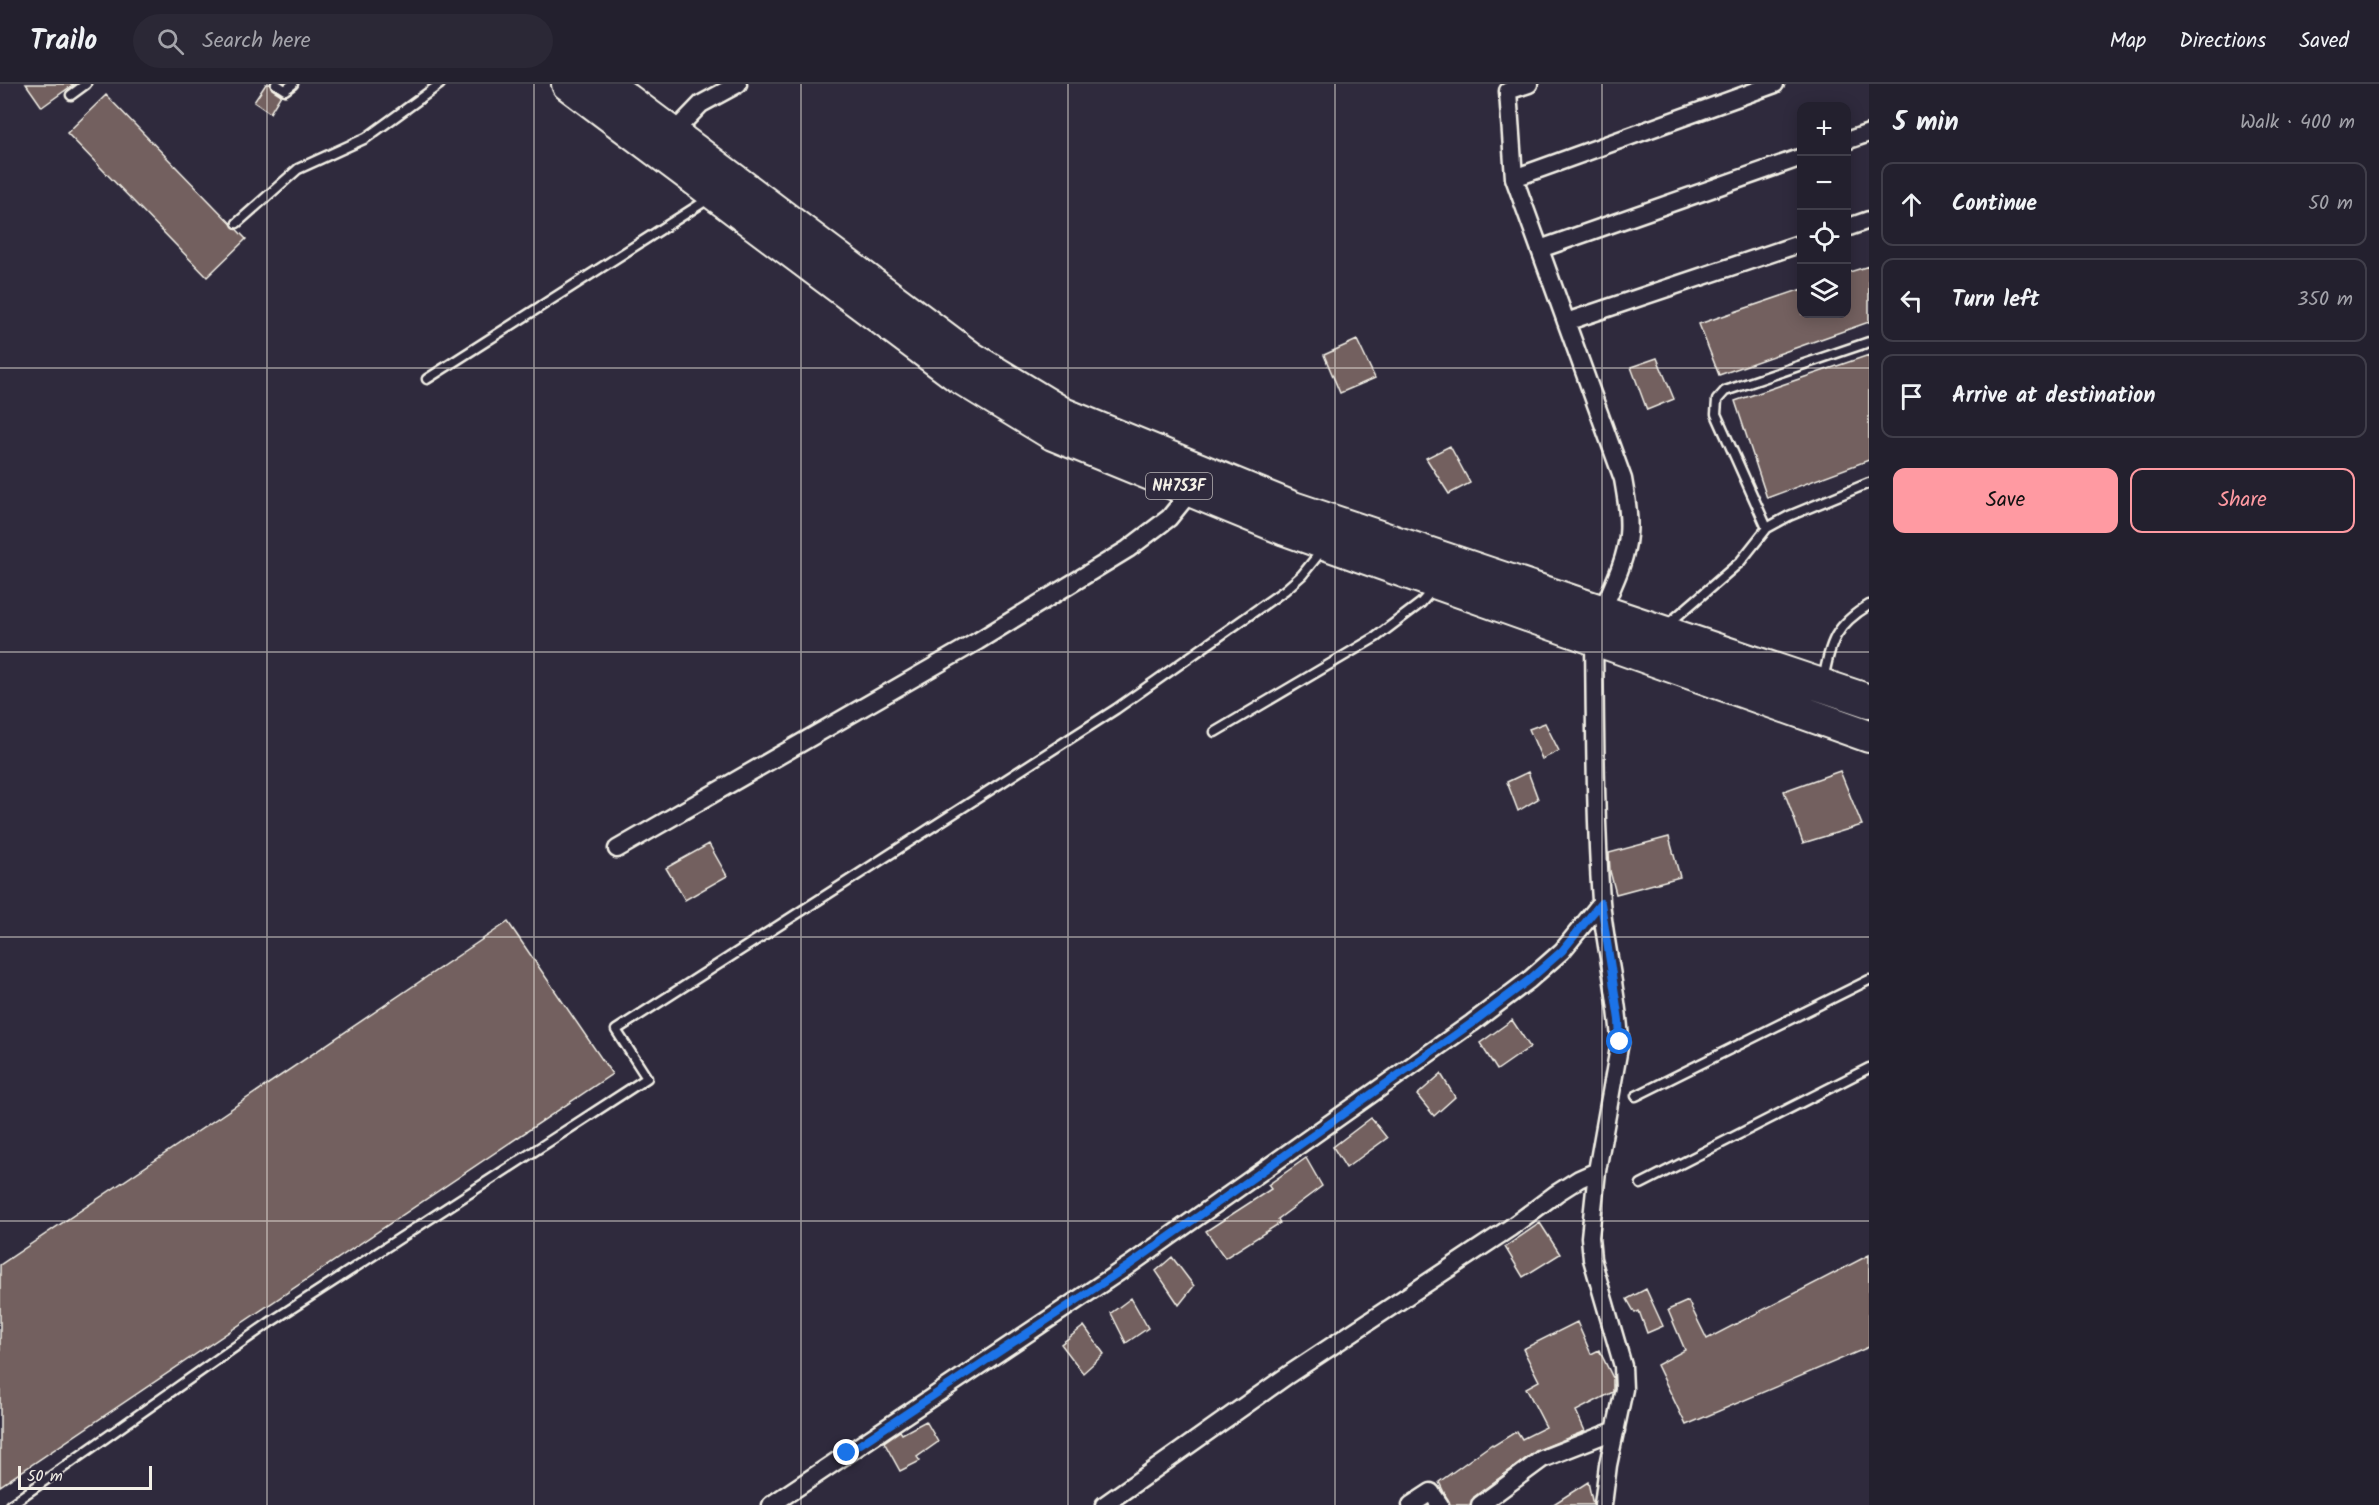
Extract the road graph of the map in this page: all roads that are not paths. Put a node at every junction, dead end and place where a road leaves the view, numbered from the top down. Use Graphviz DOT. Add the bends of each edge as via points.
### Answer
graph roads {
  1 [pos="86,84"];
  2 [pos="276,84"];
  3 [pos="293,84"];
  4 [pos="440,84"];
  5 [pos="568,84"];
  6 [pos="606,84"];
  7 [pos="738,84"];
  8 [pos="1529,84"];
  9 [pos="1775,84"];
  10 [pos="71,95"];
  11 [pos="1869,133"];
  12 [pos="672,134"];
  13 [pos="1851,139"];
  14 [pos="1797,159"];
  15 [pos="1514,178"];
  16 [pos="715,195"];
  17 [pos="1869,220"];
  18 [pos="237,223"];
  19 [pos="1851,226"];
  20 [pos="1797,245"];
  21 [pos="1540,249"];
  22 [pos="1566,322"];
  23 [pos="1869,342"];
  24 [pos="427,379"];
  25 [pos="1869,483"];
  26 [pos="1191,491"];
  27 [pos="1767,528"];
  28 [pos="1328,544"];
  29 [pos="1439,584"];
  30 [pos="1869,605"];
  31 [pos="1598,625"];
  32 [pos="1660,631"];
  33 [pos="1822,685"];
  34 [pos="1869,701"];
  35 [pos="1215,732"];
  36 [pos="1869,736"];
  37 [pos="617,849"];
  38 [pos="1601,903"];
  39 [pos="1869,980"];
  40 [pos="1869,1068"];
  41 [pos="1636,1096"];
  42 [pos="1597,1172"];
  43 [pos="1641,1184"];
  44 [pos="1616,1430"];
  45 [pos="10,1505"];
  46 [pos="771,1505"];
  47 [pos="1104,1505"];
  48 [pos="1411,1505"];
  49 [pos="1440,1505"];
  50 [pos="1480,1505"];
  51 [pos="1603,1505"];
  1 -- 10 [label="lane"];
  2 -- 3 [label="lane" via="285,90"];
  4 -- 18 [label="lane" via="366,138 298,169"];
  5 -- 16 [label="highway, NH753F"];
  6 -- 12 [label="highway, NH753F"];
  7 -- 12 [label="street" via="700,104"];
  8 -- 15 [label="street" via="1508,91"];
  9 -- 15 [label="street"];
  11 -- 13 [label="street"];
  12 -- 31 [label="highway, NH753F" via="970,358 1063,414 1293,508"];
  14 -- 21 [label="street"];
  15 -- 21 [label="street"];
  16 -- 24 [label="lane"];
  16 -- 26 [label="highway, NH753F" via="958,376 1053,434"];
  17 -- 19 [label="street"];
  20 -- 22 [label="street"];
  21 -- 22 [label="street"];
  22 -- 31 [label="street" via="1623,479 1628,516 1623,560"];
  23 -- 27 [label="lane" via="1725,391 1717,400 1716,414"];
  25 -- 27 [label="lane"];
  26 -- 28 [label="highway, NH753F"];
  26 -- 37 [label="street" via="1169,518 1128,549 978,641"];
  27 -- 32 [label="lane" via="1740,561"];
  28 -- 29 [label="highway, NH753F"];
  28 -- 45 [label="lane" via="1285,590 1116,709 616,1030 647,1078 269,1323"];
  29 -- 31 [label="highway, NH753F"];
  29 -- 35 [label="lane" via="1376,637"];
  30 -- 33 [label="lane" via="1842,626 1831,643"];
  31 -- 32 [label="highway, NH753F"];
  31 -- 36 [label="highway, NH753F"];
  31 -- 38 [label="street" via="1595,749"];
  32 -- 33 [label="highway, NH753F"];
  33 -- 34 [label="highway, NH753F"];
  38 -- 42 [label="street" via="1620,1042"];
  38 -- 46 [label="street" via="1562,951 1472,1023 1128,1266"];
  39 -- 41 [label="lane"];
  40 -- 43 [label="lane"];
  42 -- 44 [label="street" via="1590,1237 1592,1259 1623,1366 1624,1389"];
  42 -- 47 [label="street" via="1557,1193"];
  44 -- 50 [label="street" via="1542,1459"];
  44 -- 51 [label="street"];
  48 -- 49 [label="street" via="1431,1492"];
}
